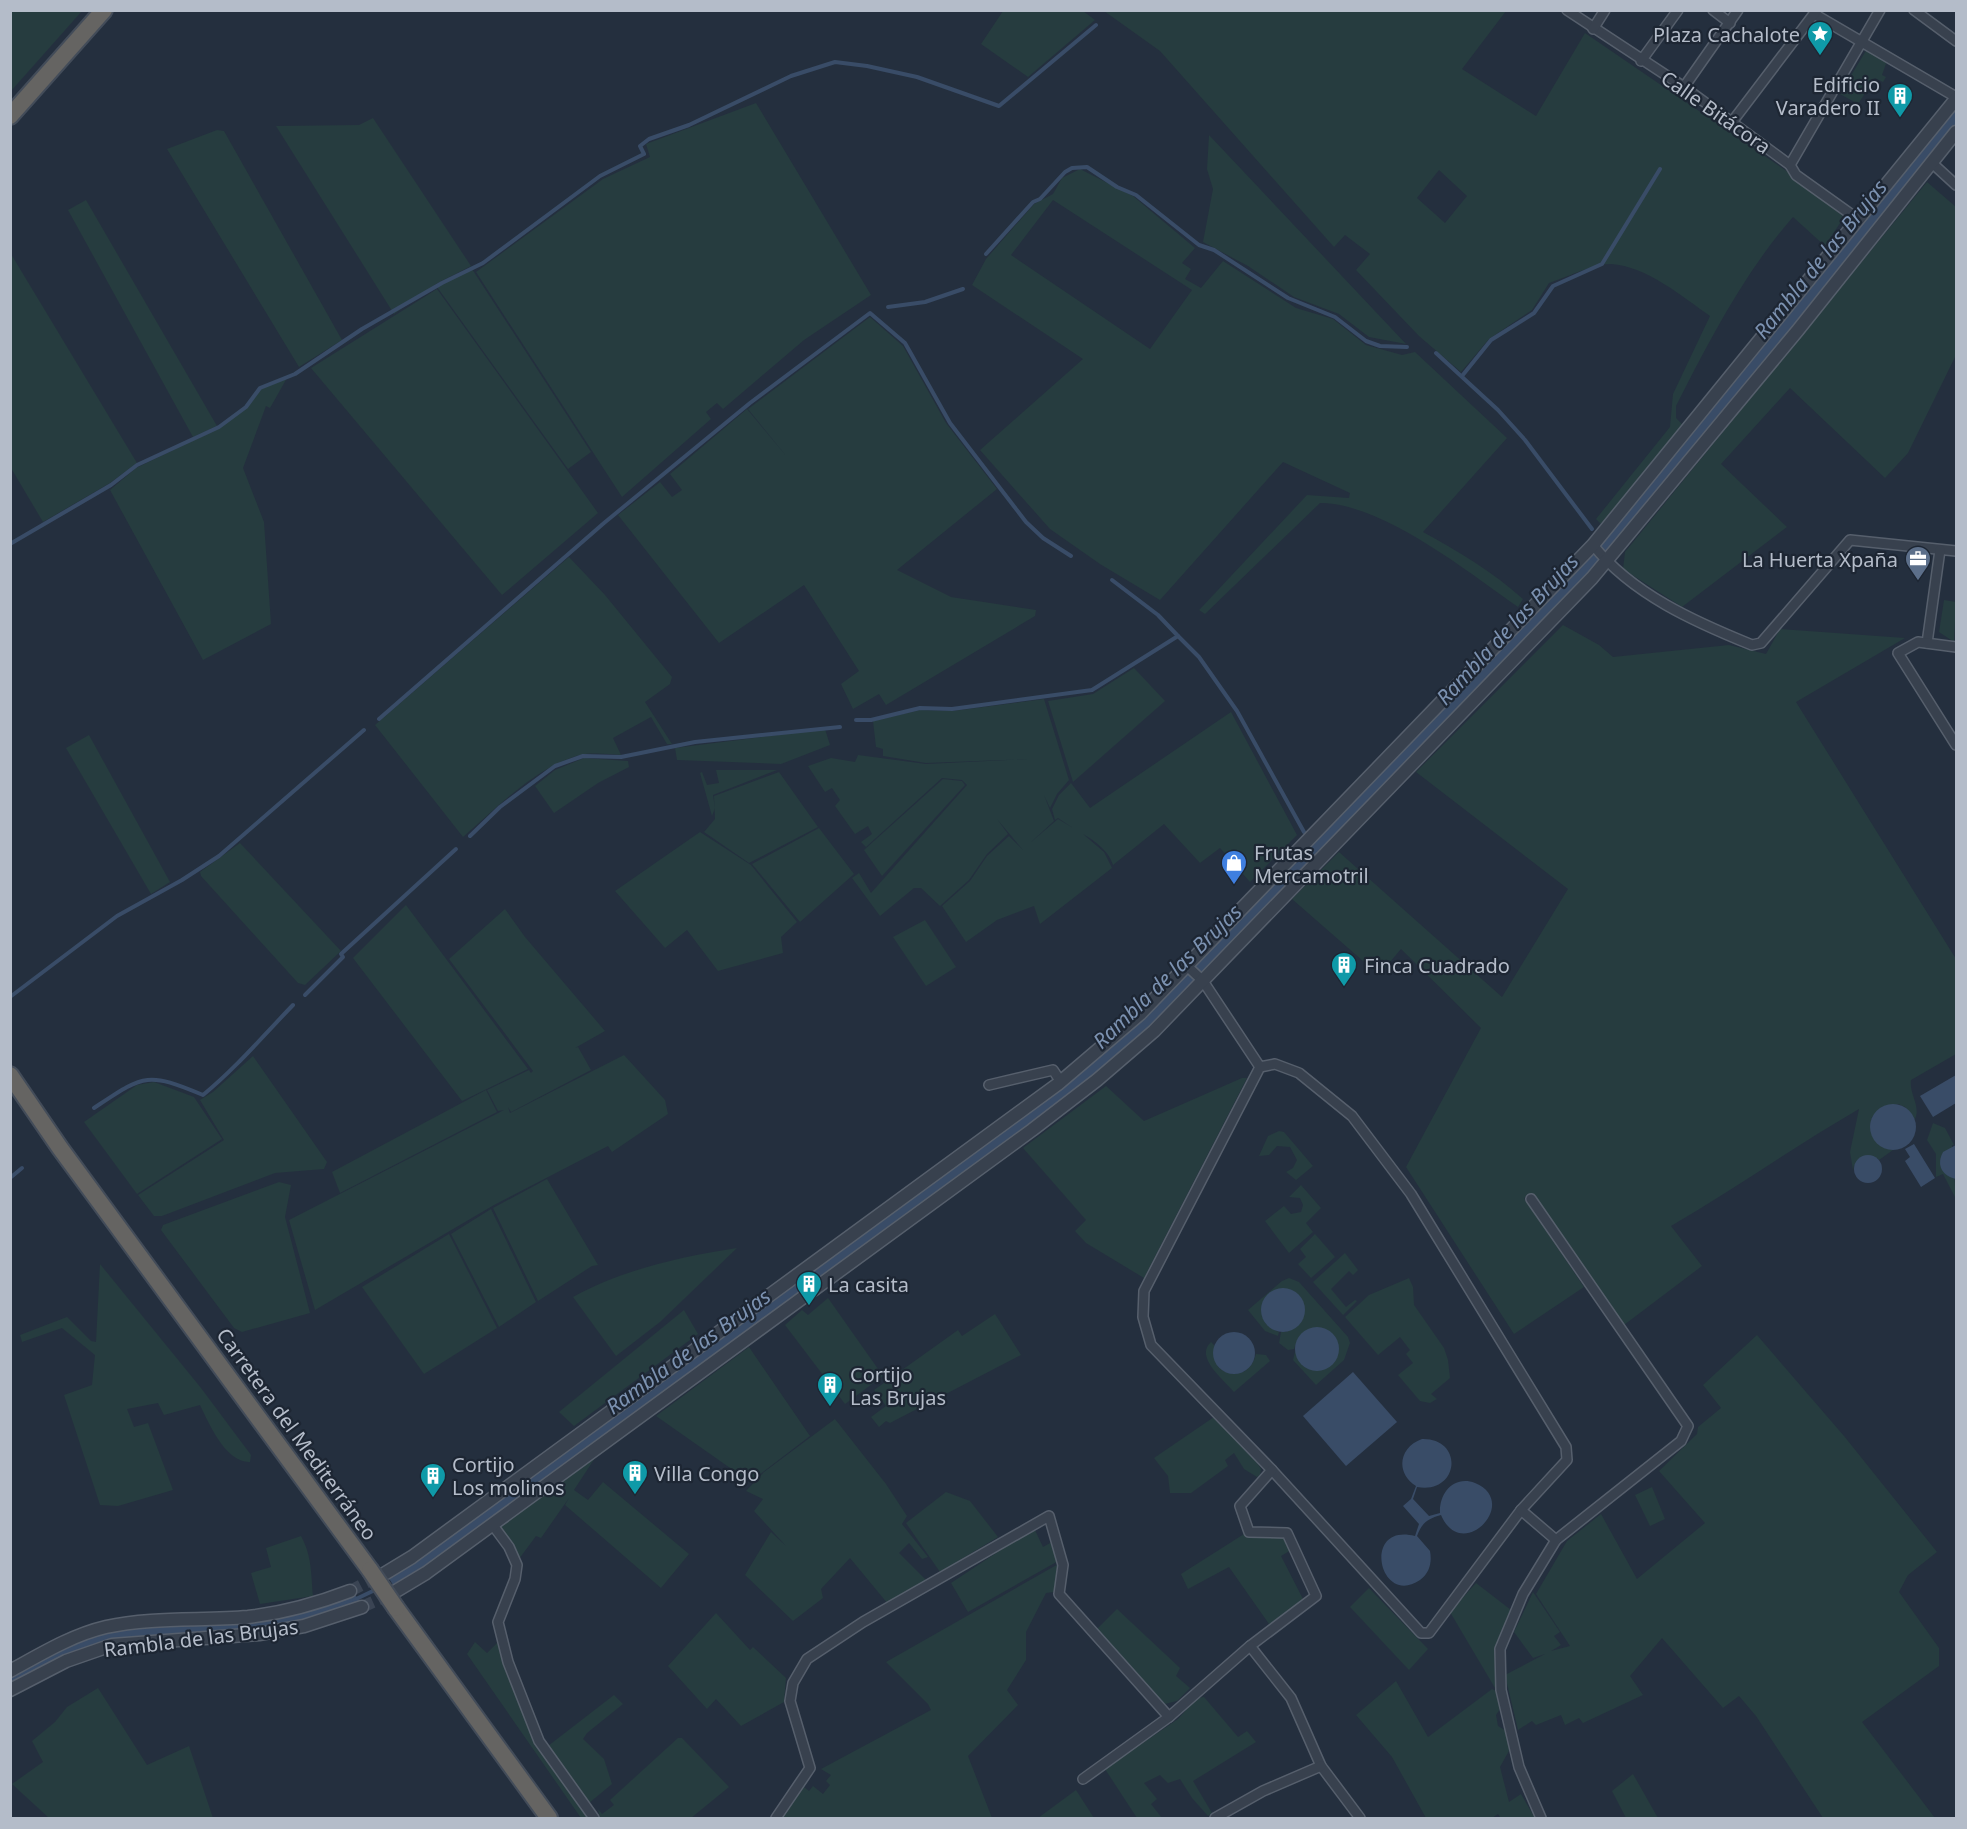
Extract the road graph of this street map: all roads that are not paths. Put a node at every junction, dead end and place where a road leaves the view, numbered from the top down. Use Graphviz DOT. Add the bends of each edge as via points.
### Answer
graph roads {
  1 [pos="104,10"];
  2 [pos="1566,10"];
  3 [pos="1605,10"];
  4 [pos="1678,10"];
  5 [pos="1713,10"];
  6 [pos="1738,10"];
  7 [pos="1880,10"];
  8 [pos="1914,10"];
  9 [pos="1815,12"];
  10 [pos="1730,23"];
  11 [pos="1593,29"];
  12 [pos="1956,40"];
  13 [pos="1862,42"];
  14 [pos="1641,61"];
  15 [pos="1684,87"];
  16 [pos="35,88"];
  17 [pos="1956,98"];
  18 [pos="10,102"];
  19 [pos="10,116"];
  20 [pos="1732,122"];
  21 [pos="1956,132"];
  22 [pos="1932,163"];
  23 [pos="1790,165"];
  24 [pos="1956,185"];
  25 [pos="1859,220"];
  26 [pos="1594,547"];
  27 [pos="1940,550"];
  28 [pos="1956,551"];
  29 [pos="1605,559"];
  30 [pos="1927,643"];
  31 [pos="1956,647"];
  32 [pos="1956,745"];
  33 [pos="1189,968"];
  34 [pos="1202,980"];
  35 [pos="1260,1066"];
  36 [pos="11,1081"];
  37 [pos="1061,1082"];
  38 [pos="988,1085"];
  39 [pos="1531,1199"];
  40 [pos="1272,1470"];
  41 [pos="1521,1510"];
  42 [pos="492,1524"];
  43 [pos="1556,1540"];
  44 [pos="377,1572"];
  45 [pos="396,1591"];
  46 [pos="350,1592"];
  47 [pos="362,1607"];
  48 [pos="1250,1646"];
  49 [pos="10,1671"];
  50 [pos="10,1690"];
  51 [pos="1169,1717"];
  52 [pos="1321,1766"];
  53 [pos="1083,1779"];
  54 [pos="549,1818"];
  55 [pos="594,1818"];
  56 [pos="776,1818"];
  57 [pos="1215,1818"];
  58 [pos="1360,1818"];
  59 [pos="1541,1818"];
  1 -- 16 [label="highway"];
  2 -- 11 [label="street, Calle Bitácora"];
  3 -- 11 [label="street"];
  4 -- 14 [label="street"];
  5 -- 10 [label="street"];
  6 -- 10 [label="street"];
  7 -- 13 [label="street"];
  8 -- 12 [label="street"];
  9 -- 13 [label="street"];
  9 -- 20 [label="street"];
  10 -- 15 [label="street"];
  11 -- 14 [label="street, Calle Bitácora"];
  13 -- 17 [label="street"];
  13 -- 23 [label="street"];
  14 -- 15 [label="street, Calle Bitácora"];
  15 -- 20 [label="street, Calle Bitácora"];
  16 -- 18 [label="street"];
  16 -- 19 [label="highway"];
  17 -- 25 [label="street"];
  20 -- 23 [label="street, Calle Bitácora"];
  21 -- 22 [label="street"];
  22 -- 24 [label="street"];
  22 -- 29 [label="street" via="1798,330"];
  23 -- 25 [label="street, Calle Bitácora" via="1796,175"];
  25 -- 26 [label="street"];
  26 -- 29 [label="street"];
  26 -- 33 [label="street"];
  27 -- 28 [label="street"];
  27 -- 29 [label="street" via="1850,540 1761,643 1752,645 1649,594"];
  27 -- 30 [label="street"];
  29 -- 34 [label="street"];
  30 -- 31 [label="street"];
  30 -- 32 [label="street" via="1918,642 1899,652"];
  33 -- 34 [label="street"];
  33 -- 37 [label="street"];
  34 -- 35 [label="street"];
  34 -- 42 [label="street" via="1154,1031 1032,1130"];
  35 -- 40 [label="street" via="1144,1291 1143,1317 1151,1345"];
  35 -- 41 [label="street" via="1275,1065 1299,1073 1352,1116 1411,1194 1566,1447 1567,1460"];
  36 -- 44 [label="highway, Carretera del Mediterráneo" via="33,1123 60,1148"];
  37 -- 38 [label="street" via="1053,1070"];
  37 -- 44 [label="street" via="470,1515"];
  39 -- 43 [label="street" via="1688,1426 1681,1441"];
  40 -- 41 [label="street" via="1421,1634 1429,1633"];
  40 -- 48 [label="street" via="1240,1506 1249,1532 1287,1533 1316,1596"];
  41 -- 43 [label="street"];
  42 -- 45 [label="street"];
  42 -- 55 [label="street" via="517,1565 498,1622 508,1662 539,1741"];
  43 -- 59 [label="street" via="1523,1594 1500,1649 1501,1690 1519,1767"];
  44 -- 54 [label="highway, Carretera del Mediterráneo, bridge" via="396,1608"];
  46 -- 49 [label="street, Rambla de las Brujas" via="267,1614 105,1628 54,1647"];
  47 -- 50 [label="street, Rambla de las Brujas" via="304,1626 259,1634 112,1645 66,1660"];
  48 -- 51 [label="street"];
  48 -- 52 [label="street" via="1291,1698"];
  51 -- 53 [label="street"];
  51 -- 56 [label="street" via="1059,1594 1063,1565 1049,1516 863,1622 807,1659 793,1683 790,1701 810,1768"];
  52 -- 57 [label="street" via="1263,1791"];
  52 -- 58 [label="street"];
}
